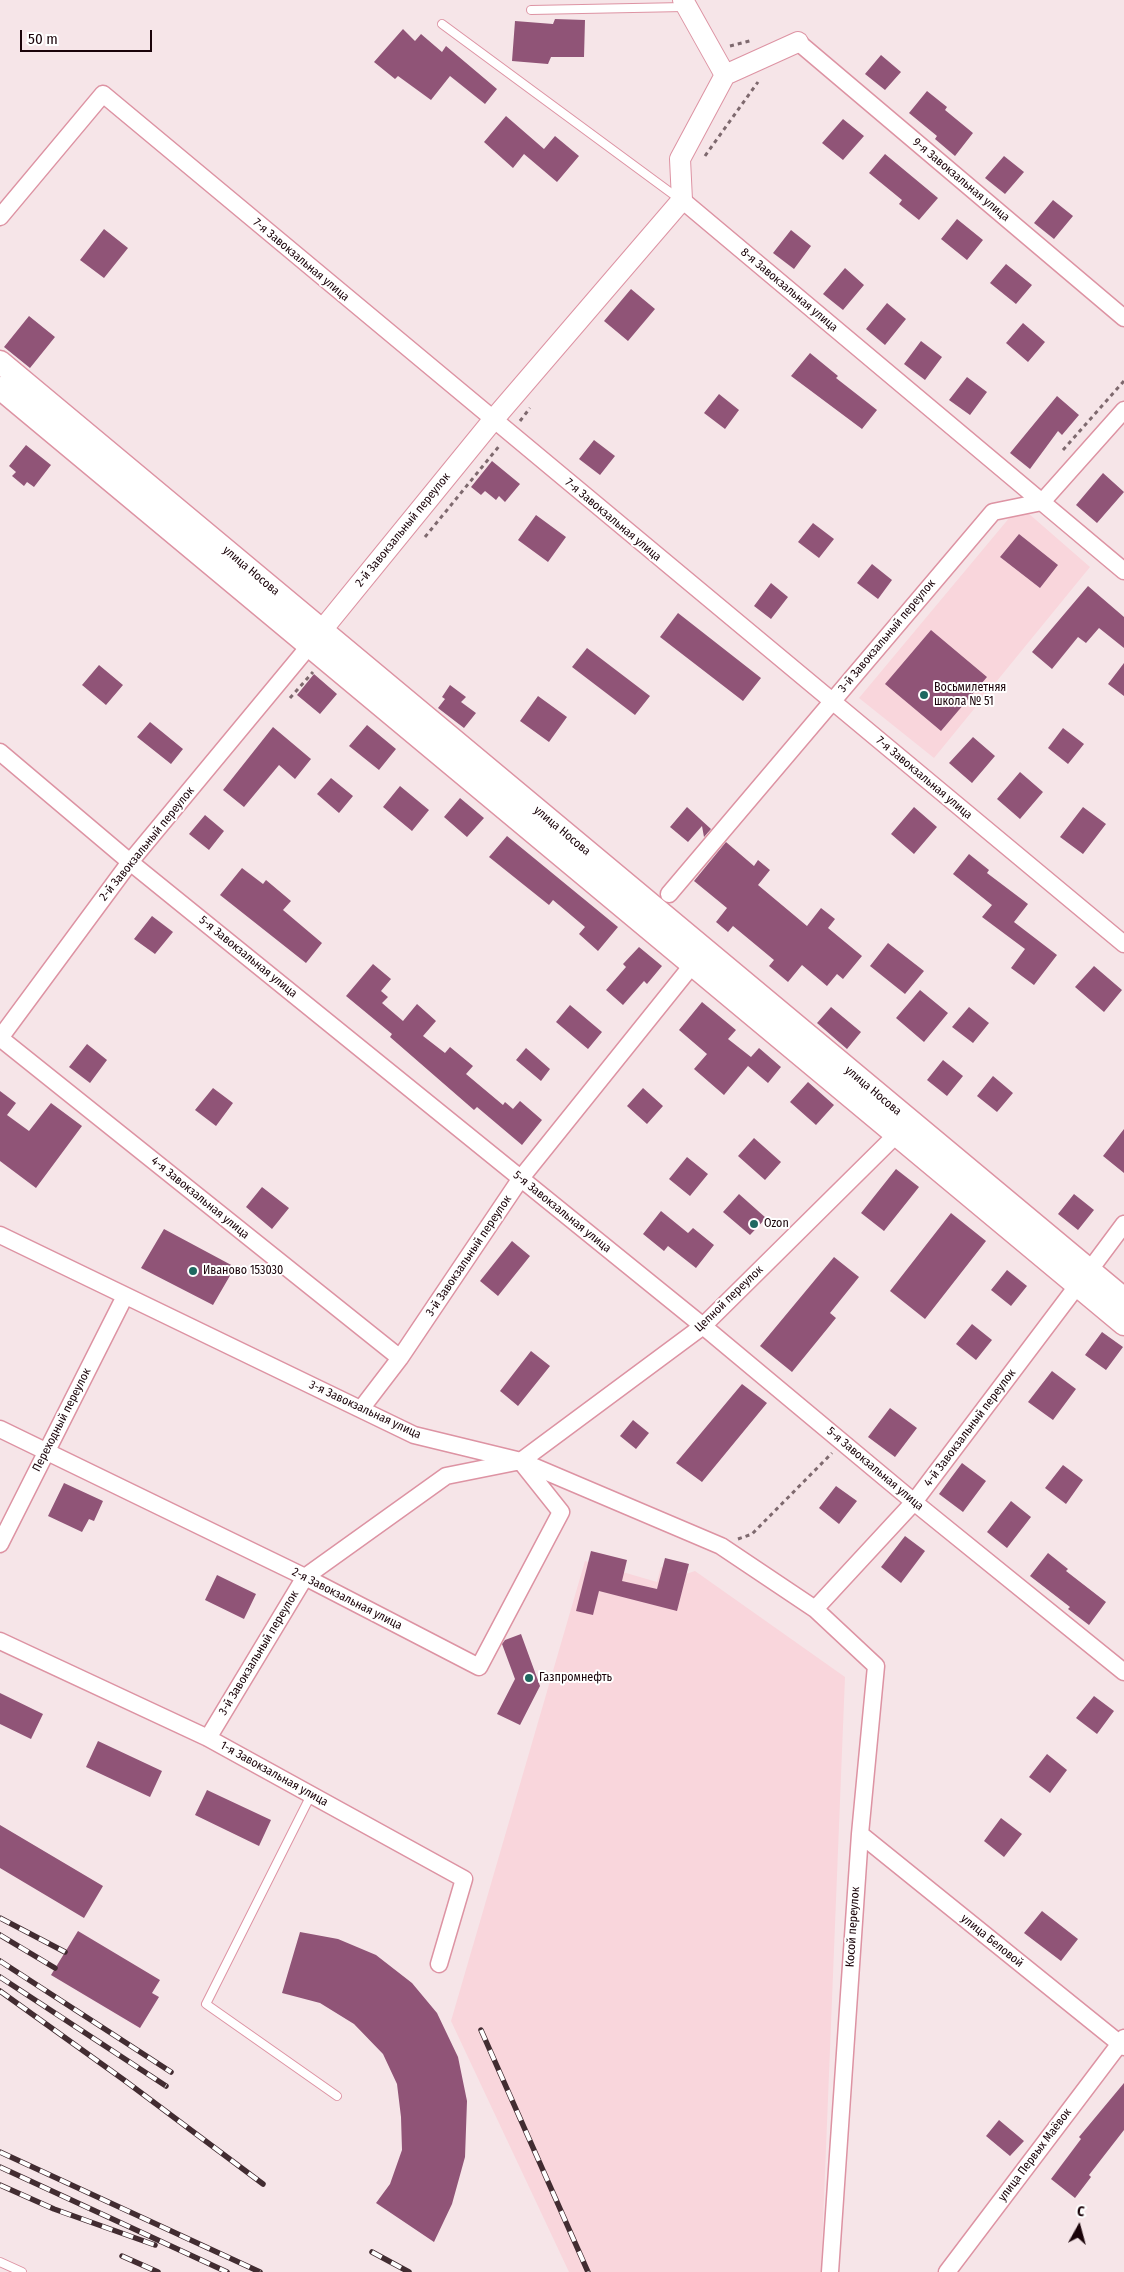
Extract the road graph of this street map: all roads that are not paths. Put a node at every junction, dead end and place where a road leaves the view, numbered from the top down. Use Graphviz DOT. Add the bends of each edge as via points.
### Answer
graph roads {
  1 [pos="685,4"];
  2 [pos="531,10"];
  3 [pos="442,24"];
  4 [pos="798,42"];
  5 [pos="725,75"];
  6 [pos="682,200"];
  7 [pos="0,217"];
  8 [pos="1124,318"];
  9 [pos="0,362"];
  10 [pos="0,388"];
  11 [pos="1124,410"];
  12 [pos="493,420"];
  13 [pos="1042,502"];
  14 [pos="1124,571"];
  15 [pos="316,638"];
  16 [pos="831,701"];
  17 [pos="0,752"];
  18 [pos="130,862"];
  19 [pos="669,894"];
  20 [pos="1124,944"];
  21 [pos="699,957"];
  22 [pos="0,1038"];
  23 [pos="903,1129"];
  24 [pos="521,1178"];
  25 [pos="1124,1224"];
  26 [pos="0,1235"];
  27 [pos="1083,1278"];
  28 [pos="125,1296"];
  29 [pos="1124,1299"];
  30 [pos="1124,1324"];
  31 [pos="703,1326"];
  32 [pos="400,1358"];
  33 [pos="361,1409"];
  34 [pos="0,1429"];
  35 [pos="46,1451"];
  36 [pos="521,1461"];
  37 [pos="914,1502"];
  38 [pos="0,1544"];
  39 [pos="305,1577"];
  40 [pos="815,1609"];
  41 [pos="0,1642"];
  42 [pos="1124,1672"];
  43 [pos="208,1738"];
  44 [pos="311,1795"];
  45 [pos="860,1834"];
  46 [pos="439,1964"];
  47 [pos="1122,2043"];
  48 [pos="337,2096"];
  49 [pos="0,2262"];
  50 [pos="22,2272"];
  51 [pos="830,2272"];
  52 [pos="947,2272"];
  1 -- 2 [label="lane"];
  1 -- 5 [label="street"];
  3 -- 6 [label="lane, 8-я Завокзальная улица"];
  4 -- 5 [label="street"];
  4 -- 8 [label="street, 9-я Завокзальная улица"];
  5 -- 6 [label="street" via="680,159"];
  6 -- 12 [label="street, 2-й Завокзальный переулок"];
  6 -- 13 [label="street, 8-я Завокзальная улица"];
  7 -- 12 [label="street, 7-я Завокзальная улица" via="102,94"];
  9 -- 15 [label="main road, улица Носова"];
  10 -- 15 [label="main road, улица Носова"];
  11 -- 13 [label="street"];
  12 -- 15 [label="street, 2-й Завокзальный переулок"];
  12 -- 16 [label="street, 7-я Завокзальная улица"];
  13 -- 14 [label="street, 8-я Завокзальная улица"];
  13 -- 16 [label="street, 3-й Завокзальный переулок" via="993,512"];
  15 -- 18 [label="street, 2-й Завокзальный переулок"];
  15 -- 21 [label="main road, улица Носова"];
  16 -- 19 [label="street, 3-й Завокзальный переулок"];
  16 -- 20 [label="street, 7-я Завокзальная улица"];
  17 -- 18 [label="street, 5-я Завокзальная улица"];
  18 -- 22 [label="street, 2-й Завокзальный переулок"];
  18 -- 24 [label="street, 5-я Завокзальная улица"];
  21 -- 23 [label="main road, улица Носова"];
  21 -- 24 [label="street, 3-й Завокзальный переулок"];
  22 -- 32 [label="street, 4-я Завокзальная улица"];
  23 -- 27 [label="main road, улица Носова"];
  23 -- 31 [label="street, Цепной переулок"];
  24 -- 31 [label="street, 5-я Завокзальная улица"];
  24 -- 32 [label="street, 3-й Завокзальный переулок"];
  25 -- 27 [label="street, 4-й Завокзальный переулок"];
  26 -- 28 [label="street, 3-я Завокзальная улица"];
  27 -- 29 [label="main road, улица Носова"];
  27 -- 30 [label="main road, улица Носова"];
  27 -- 37 [label="street, 4-й Завокзальный переулок"];
  28 -- 33 [label="street, 3-я Завокзальная улица"];
  28 -- 35 [label="street, Переходный переулок"];
  31 -- 36 [label="street, Цепной переулок"];
  31 -- 37 [label="street, 5-я Завокзальная улица"];
  32 -- 33 [label="street, 3-й Завокзальный переулок"];
  33 -- 36 [label="street, 3-я Завокзальная улица" via="414,1435"];
  34 -- 35 [label="street, 2-я Завокзальная улица"];
  35 -- 38 [label="street, Переходный переулок"];
  35 -- 39 [label="street, 2-я Завокзальная улица"];
  36 -- 39 [label="street, 3-й Завокзальный переулок" via="446,1476"];
  36 -- 39 [label="street, 2-я Завокзальная улица" via="560,1512 479,1666"];
  36 -- 40 [label="street, 3-я Завокзальная улица" via="722,1546"];
  37 -- 40 [label="street, 4-й Завокзальный переулок"];
  37 -- 42 [label="street, 5-я Завокзальная улица"];
  39 -- 43 [label="street, 3-й Завокзальный переулок"];
  40 -- 45 [label="street, Косой переулок" via="876,1666"];
  41 -- 43 [label="street, 1-я Завокзальная улица"];
  43 -- 44 [label="street, 1-я Завокзальная улица"];
  44 -- 46 [label="street, 1-я Завокзальная улица" via="464,1879"];
  44 -- 48 [label="lane" via="206,2004"];
  45 -- 47 [label="street, улица Беловой"];
  45 -- 51 [label="street, Косой переулок"];
  47 -- 52 [label="street, улица Первых Маёвок"];
  49 -- 50 [label="lane"];
}
